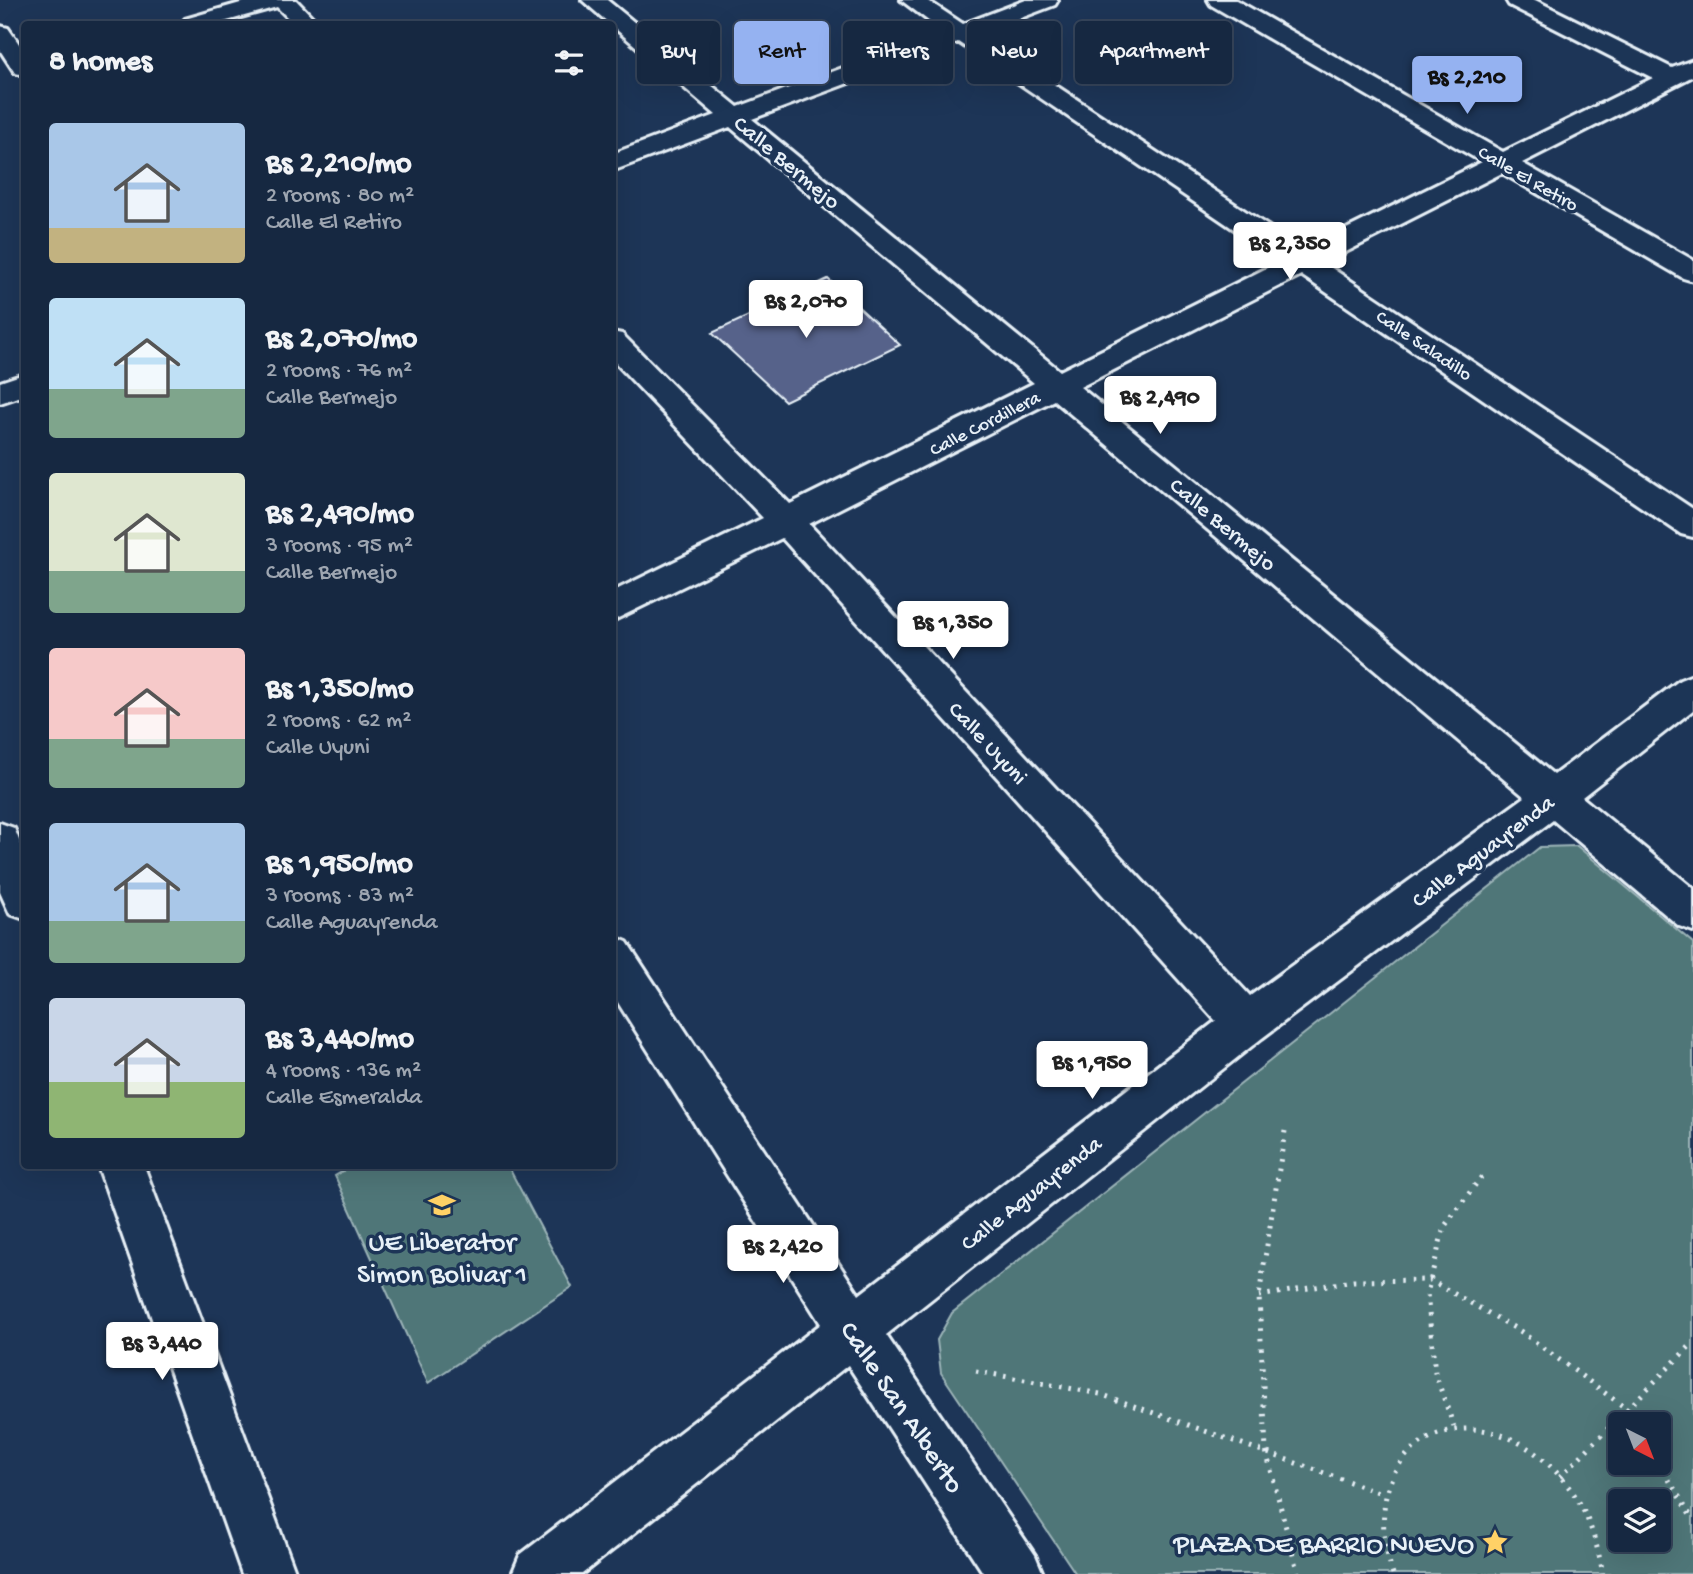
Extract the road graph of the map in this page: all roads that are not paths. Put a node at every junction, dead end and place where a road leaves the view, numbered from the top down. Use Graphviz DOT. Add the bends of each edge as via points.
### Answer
graph roads {
  1 [pos="276,0"];
  2 [pos="284,0"];
  3 [pos="593,0"];
  4 [pos="912,0"];
  5 [pos="1047,0"];
  6 [pos="1219,0"];
  7 [pos="1517,0"];
  8 [pos="203,21"];
  9 [pos="304,21"];
  10 [pos="960,32"];
  11 [pos="0,33"];
  12 [pos="21,64"];
  13 [pos="1682,72"];
  14 [pos="21,75"];
  15 [pos="0,81"];
  16 [pos="734,117"];
  17 [pos="616,161"];
  18 [pos="1502,162"];
  19 [pos="1304,262"];
  20 [pos="1693,272"];
  21 [pos="616,345"];
  22 [pos="21,385"];
  23 [pos="1057,385"];
  24 [pos="0,393"];
  25 [pos="786,521"];
  26 [pos="1693,525"];
  27 [pos="616,606"];
  28 [pos="1693,690"];
  29 [pos="1554,797"];
  30 [pos="0,840"];
  31 [pos="21,893"];
  32 [pos="21,903"];
  33 [pos="1693,913"];
  34 [pos="0,914"];
  35 [pos="616,961"];
  36 [pos="1247,1024"];
  37 [pos="122,1169"];
  38 [pos="852,1328"];
  39 [pos="269,1574"];
  40 [pos="539,1574"];
  41 [pos="1016,1574"];
  1 -- 8 [label="street"];
  2 -- 9 [label="street"];
  3 -- 16 [label="street, Calle Bermejo"];
  4 -- 10 [label="street, Calle Saladillo"];
  5 -- 10 [label="street"];
  6 -- 18 [label="street, Calle El Retiro"];
  7 -- 13 [label="street"];
  10 -- 16 [label="street"];
  10 -- 19 [label="street, Calle Saladillo"];
  11 -- 12 [label="street"];
  13 -- 18 [label="street, Calle Cordillera"];
  14 -- 15 [label="street"];
  16 -- 17 [label="street"];
  16 -- 23 [label="street, Calle Bermejo"];
  18 -- 19 [label="street, Calle Cordillera"];
  18 -- 20 [label="street, Calle El Retiro"];
  19 -- 23 [label="street, Calle Cordillera"];
  19 -- 26 [label="street, Calle Saladillo"];
  21 -- 25 [label="street, Calle Uyuni"];
  22 -- 24 [label="street"];
  23 -- 25 [label="street, Calle Cordillera"];
  23 -- 29 [label="street, Calle Bermejo"];
  25 -- 27 [label="street, Calle Cordillera"];
  25 -- 36 [label="street, Calle Uyuni"];
  28 -- 29 [label="street, Calle Aguayrenda"];
  29 -- 33 [label="street, Calle Bermejo"];
  29 -- 36 [label="street, Calle Aguayrenda"];
  30 -- 31 [label="street"];
  32 -- 34 [label="street"];
  35 -- 38 [label="street, Calle San Alberto"];
  36 -- 38 [label="street, Calle Aguayrenda"];
  37 -- 39 [label="street"];
  38 -- 40 [label="street, Calle Aguayrenda"];
  38 -- 41 [label="street, Calle San Alberto"];
}
